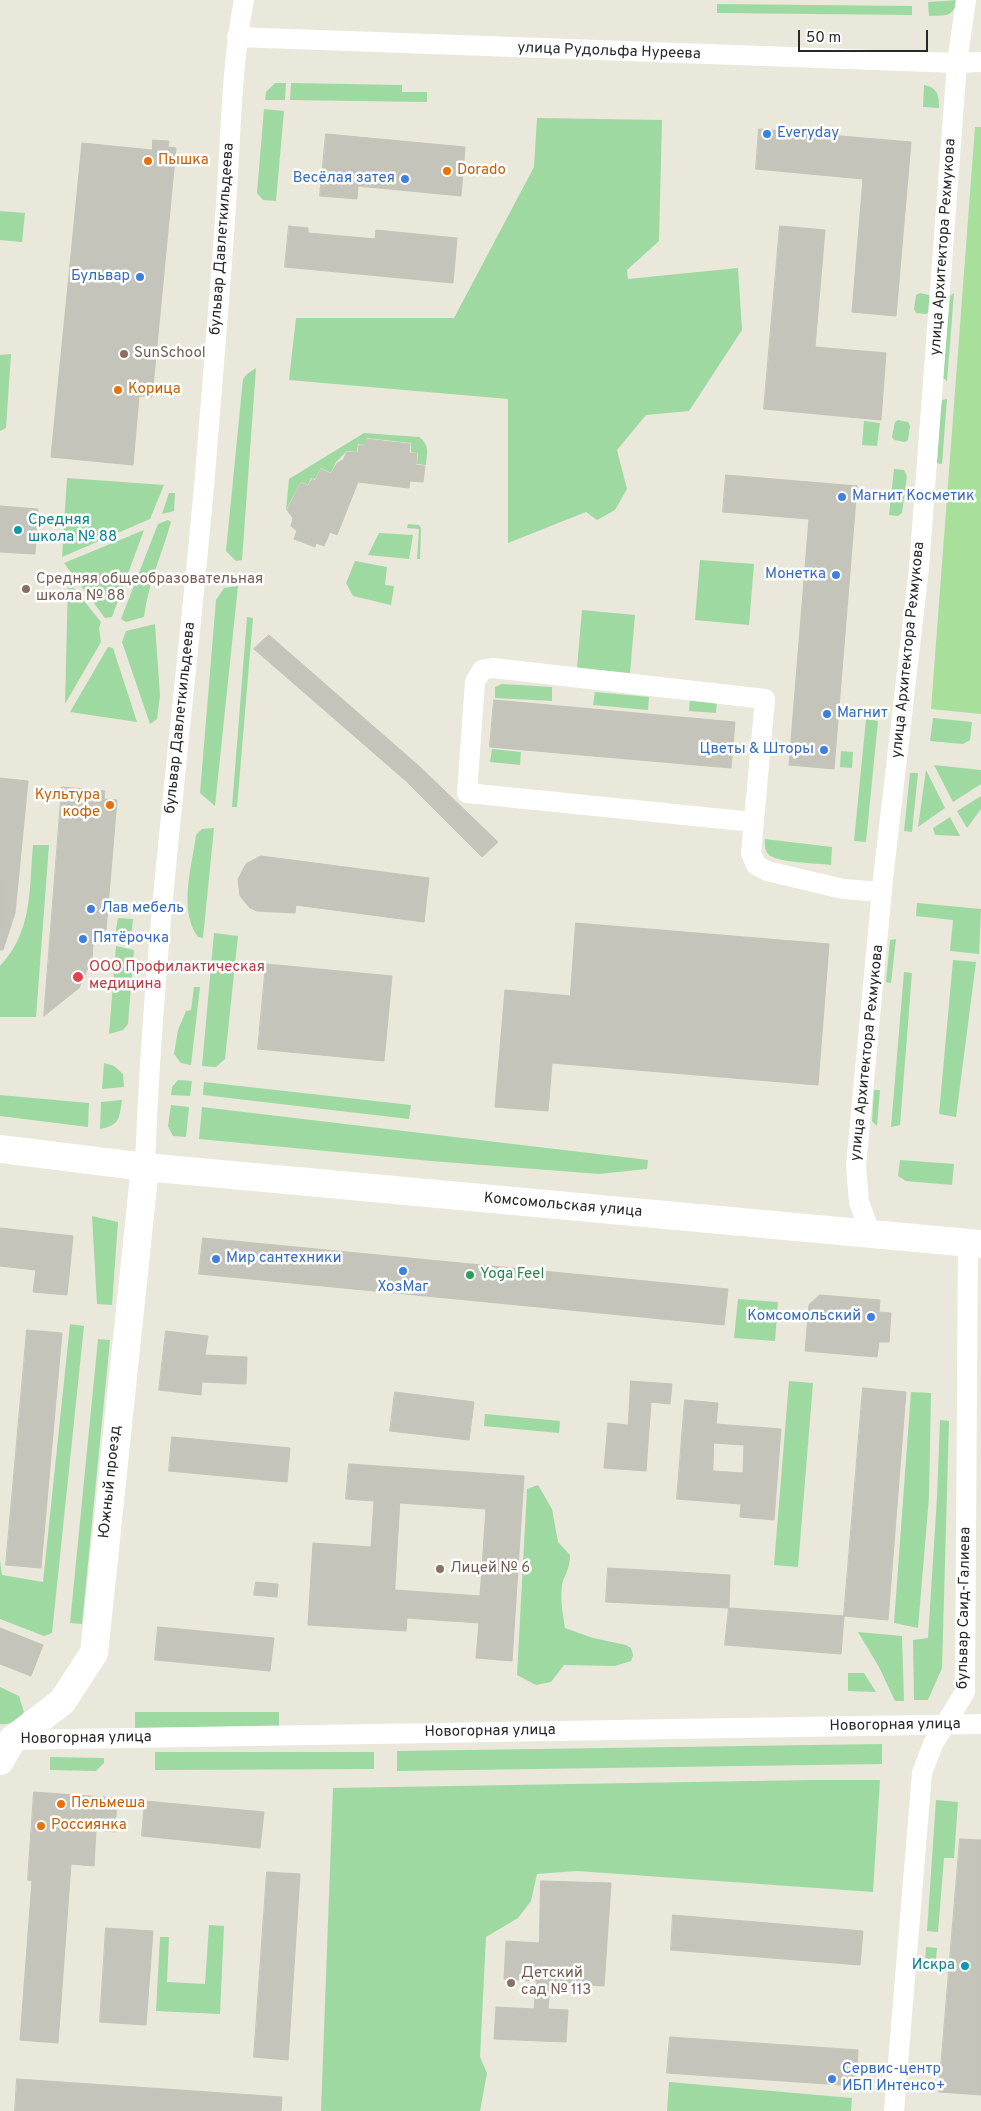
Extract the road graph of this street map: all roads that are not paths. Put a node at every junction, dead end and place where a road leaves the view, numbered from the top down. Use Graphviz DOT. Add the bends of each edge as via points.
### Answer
graph roads {
  1 [pos="244,0"];
  2 [pos="966,0"];
  3 [pos="237,37"];
  4 [pos="981,62"];
  5 [pos="957,63"];
  6 [pos="753,822"];
  7 [pos="882,892"];
  8 [pos="0,1149"];
  9 [pos="145,1167"];
  10 [pos="871,1234"];
  11 [pos="974,1244"];
  12 [pos="981,1724"];
  13 [pos="945,1725"];
  14 [pos="4,1747"];
  15 [pos="894,2111"];
  1 -- 3 [label="street, бульвар Давлеткильдеева"];
  2 -- 5 [label="street, улица Архитектора Рехмукова"];
  3 -- 5 [label="street, улица Рудольфа Нуреева"];
  3 -- 9 [label="street, бульвар Давлеткильдеева" via="196,570 177,746 147,1098"];
  4 -- 5 [label="street, улица Рудольфа Нуреева"];
  5 -- 7 [label="street, улица Архитектора Рехмукова" via="919,568"];
  6 -- 6 [label="street" via="467,793 474,682 482,670 493,668 765,699"];
  6 -- 7 [label="street" via="751,853 756,865 767,871 843,889"];
  7 -- 10 [label="street, улица Архитектора Рехмукова" via="856,1166 859,1202"];
  8 -- 9 [label="main road, Комсомольская улица"];
  9 -- 10 [label="main road, Комсомольская улица"];
  9 -- 14 [label="main road, Южный проезд" via="94,1653 62,1702"];
  10 -- 11 [label="main road, Комсомольская улица"];
  11 -- 13 [label="street, бульвар Саид-Галиева" via="965,1692"];
  12 -- 13 [label="street, Новогорная улица"];
  13 -- 14 [label="street, Новогорная улица"];
  13 -- 15 [label="street, бульвар Саид-Галиева" via="933,1744 922,1773"];
}
